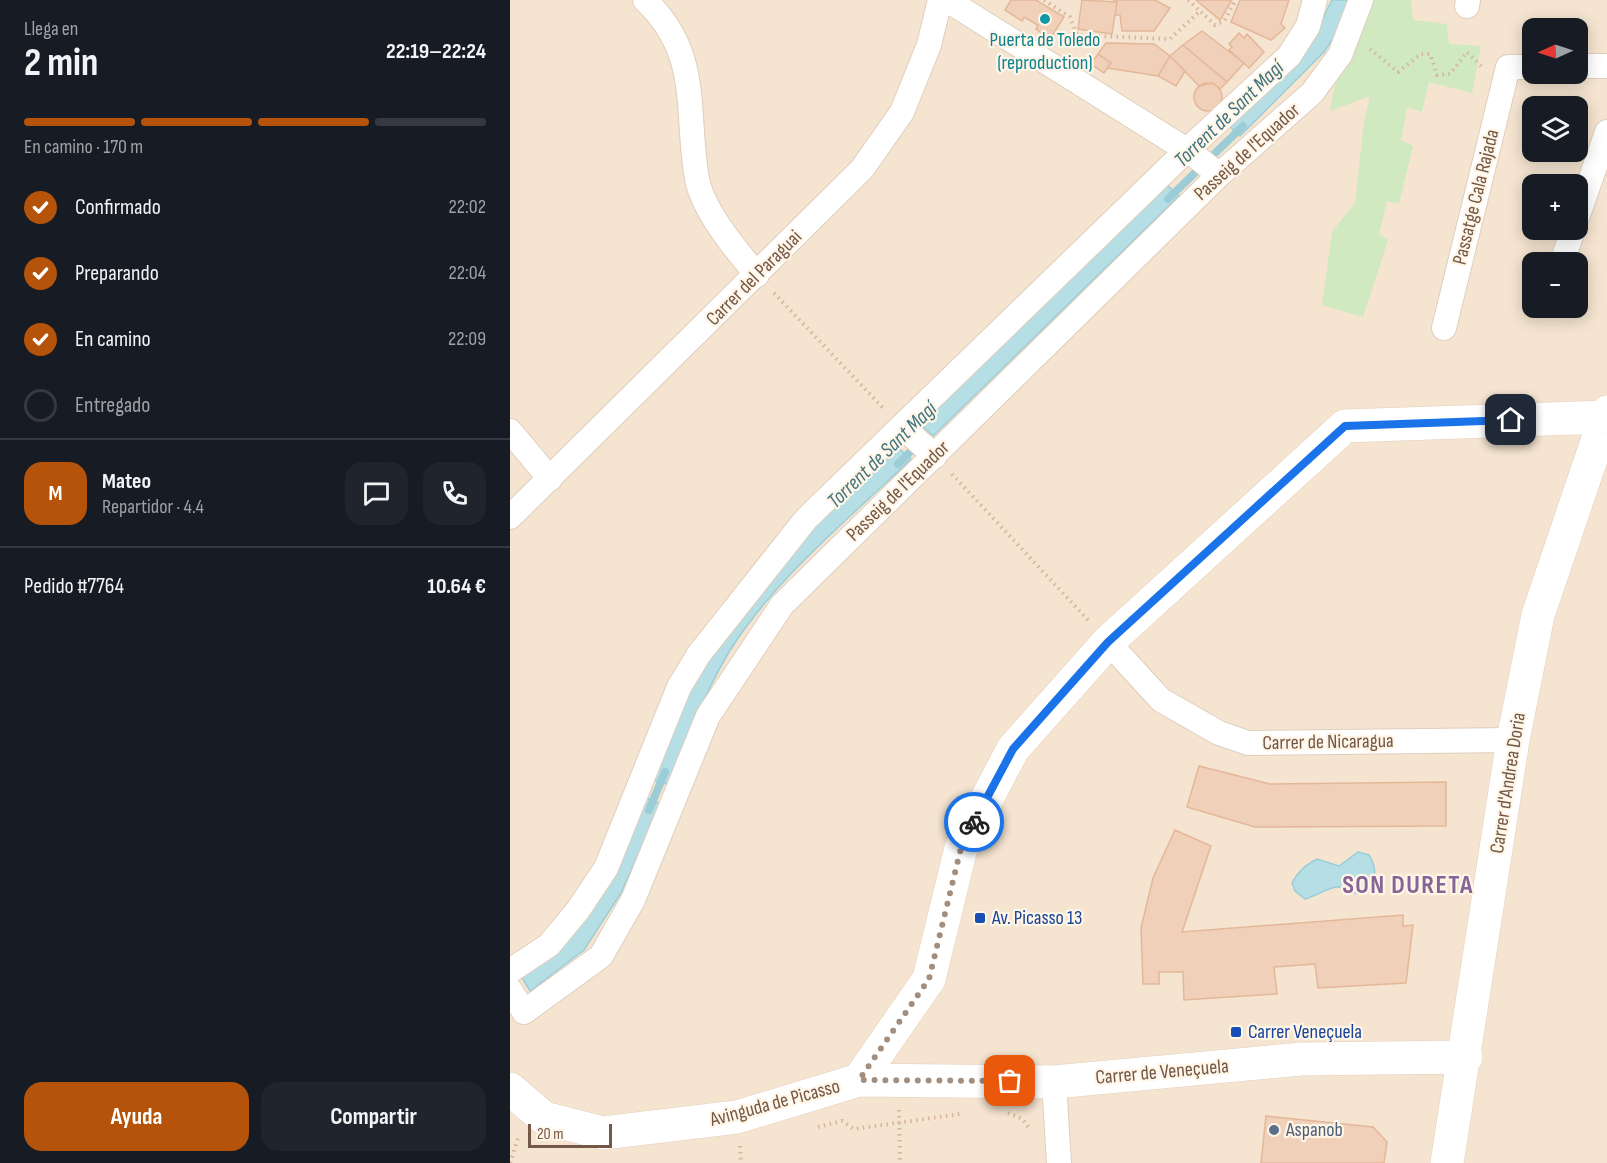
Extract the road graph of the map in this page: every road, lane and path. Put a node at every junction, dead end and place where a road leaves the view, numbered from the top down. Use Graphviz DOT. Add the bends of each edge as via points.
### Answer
graph roads {
  1 [pos="645,0"];
  2 [pos="940,0"];
  3 [pos="947,0"];
  4 [pos="1044,0"];
  5 [pos="1188,0"];
  6 [pos="1236,0"];
  7 [pos="1315,0"];
  8 [pos="1361,0"];
  9 [pos="1054,2"];
  10 [pos="1200,11"];
  11 [pos="1349,32"];
  12 [pos="1588,66"];
  13 [pos="1607,66"];
  14 [pos="1508,67"];
  15 [pos="1522,67"];
  16 [pos="1607,132"];
  17 [pos="1190,152"];
  18 [pos="1216,173"];
  19 [pos="1588,186"];
  20 [pos="757,275"];
  21 [pos="1444,328"];
  22 [pos="1606,415"];
  23 [pos="510,431"];
  24 [pos="918,441"];
  25 [pos="550,479"];
  26 [pos="510,517"];
  27 [pos="1108,642"];
  28 [pos="1513,740"];
  29 [pos="510,971"];
  30 [pos="510,990"];
  31 [pos="1466,1057"];
  32 [pos="901,1079"];
  33 [pos="859,1080"];
  34 [pos="1054,1082"];
  35 [pos="510,1089"];
  36 [pos="1005,1112"];
  37 [pos="964,1113"];
  38 [pos="898,1122"];
  39 [pos="515,1128"];
  40 [pos="808,1129"];
  41 [pos="520,1131"];
  42 [pos="1057,1138"];
  43 [pos="751,1143"];
  44 [pos="729,1147"];
  45 [pos="900,1163"];
  46 [pos="1059,1163"];
  47 [pos="1447,1163"];
  1 -- 20 [label="street" via="655,9 682,53 692,106 697,181 721,232"];
  2 -- 20 [label="street, Carrer del Paraguai" via="929,45 902,112 862,169"];
  3 -- 17 [label="street"];
  4 -- 9 [label="path"];
  5 -- 10 [label="path"];
  6 -- 10 [label="path" via="1224,21 1215,25"];
  7 -- 17 [label="street, Passeig de l'Equador" via="1308,26 1289,56"];
  8 -- 11 [label="street, Passeig de l'Equador"];
  9 -- 10 [label="path" via="1070,17 1077,35 1170,39"];
  11 -- 14 [label="path" via="1398,72 1421,54 1430,54 1437,75 1450,74 1467,52 1484,69"];
  11 -- 18 [label="street, Passeig de l'Equador" via="1340,55 1312,93"];
  12 -- 13 [label="street"];
  14 -- 15 [label="street"];
  14 -- 21 [label="street, Passatge Cala Rajada"];
  16 -- 19 [label="street"];
  17 -- 18 [label="street"];
  17 -- 24 [label="street, Passeig de l'Equador"];
  18 -- 24 [label="street, Passeig de l'Equador"];
  20 -- 24 [label="path"];
  20 -- 25 [label="street, Carrer del Paraguai"];
  22 -- 27 [label="street, Avinguda de Picasso" via="1345,426"];
  22 -- 28 [label="street, Carrer d'Andrea Doria" via="1538,615"];
  23 -- 25 [label="street"];
  24 -- 27 [label="path"];
  24 -- 29 [label="street, Passeig de l'Equador" via="806,519 699,654 679,687 606,868 549,945"];
  24 -- 30 [label="street, Passeig de l'Equador" via="782,605 708,716 633,900 601,956 524,1012"];
  25 -- 26 [label="street, Carrer del Paraguai"];
  27 -- 28 [label="street, Carrer de Nicaragua" via="1161,700 1219,733 1248,743"];
  27 -- 33 [label="street, Avinguda de Picasso" via="1013,749 961,848 929,979"];
  28 -- 31 [label="street, Carrer d'Andrea Doria"];
  31 -- 34 [label="street, Carrer de Veneçuela" via="1301,1059"];
  31 -- 47 [label="street, Carrer d'Andrea Doria"];
  32 -- 33 [label="street, Carrer de Veneçuela"];
  32 -- 34 [label="street, Carrer de Veneçuela"];
  32 -- 38 [label="path"];
  33 -- 35 [label="street, Avinguda de Picasso" via="737,1117 603,1133 544,1118"];
  34 -- 42 [label="street"];
  36 -- 42 [label="path" via="1023,1119 1039,1141"];
  37 -- 38 [label="path"];
  38 -- 40 [label="path" via="854,1129 842,1121"];
  38 -- 45 [label="path"];
  39 -- 41 [label="path"];
  42 -- 46 [label="street"];
  43 -- 44 [label="path"];
}
